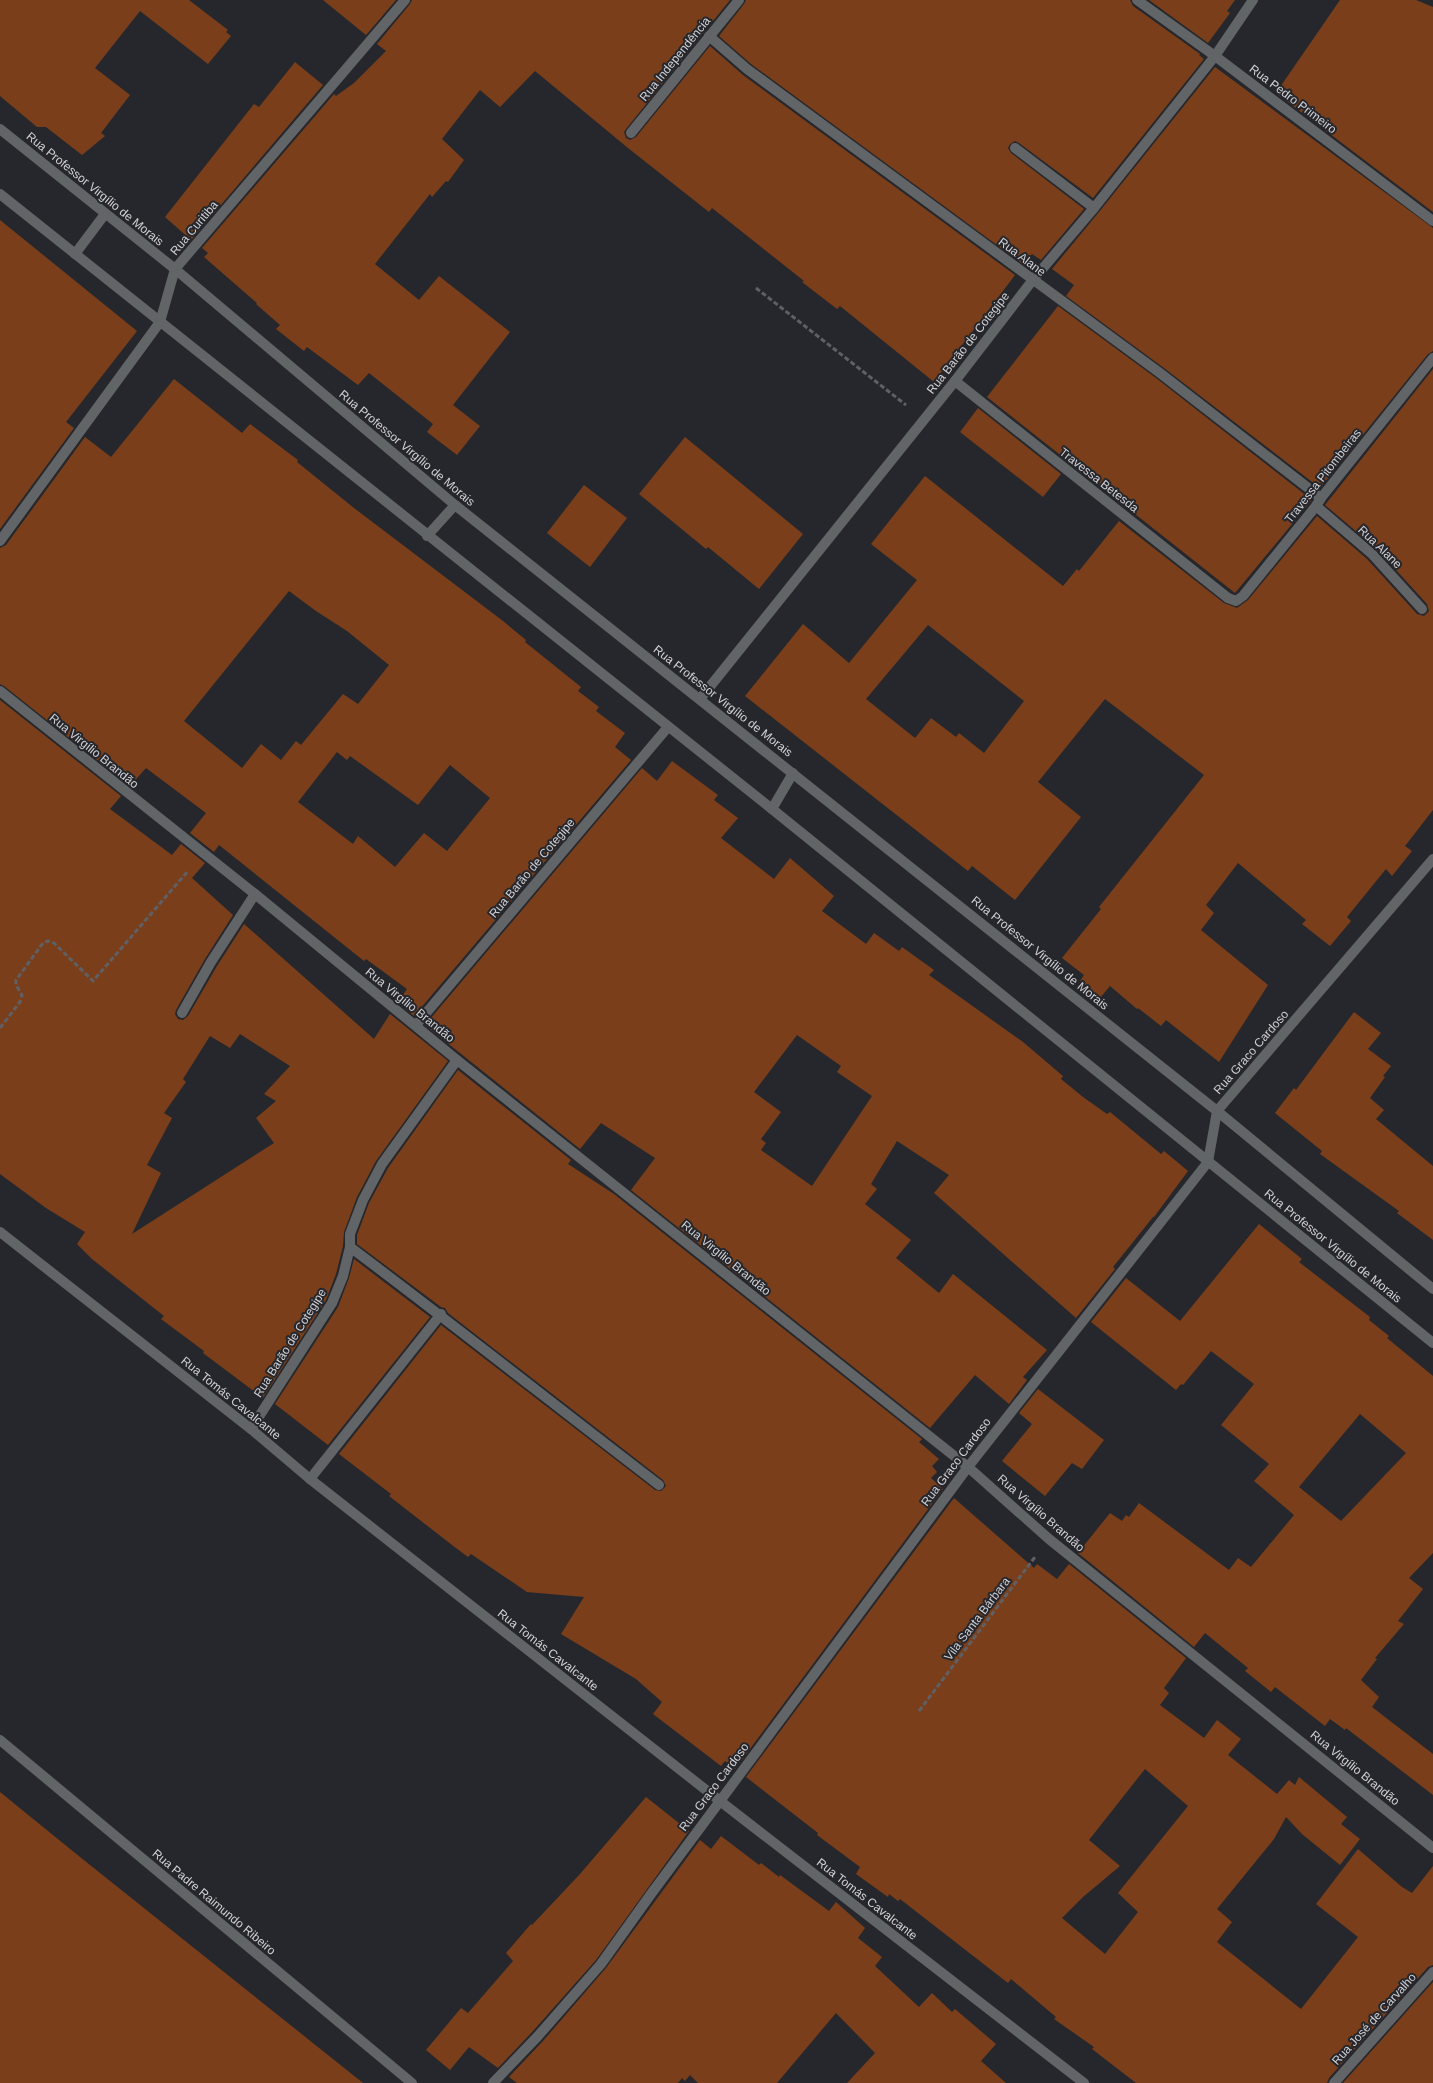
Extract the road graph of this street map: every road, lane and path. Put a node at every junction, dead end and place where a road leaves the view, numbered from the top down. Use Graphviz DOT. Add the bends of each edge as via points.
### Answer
graph roads {
  1 [pos="405,0"];
  2 [pos="739,0"];
  3 [pos="1138,0"];
  4 [pos="1254,0"];
  5 [pos="709,36"];
  6 [pos="1215,56"];
  7 [pos="0,129"];
  8 [pos="631,133"];
  9 [pos="1014,148"];
  10 [pos="0,194"];
  11 [pos="1094,208"];
  12 [pos="105,214"];
  13 [pos="1433,220"];
  14 [pos="75,254"];
  15 [pos="175,270"];
  16 [pos="1032,281"];
  17 [pos="756,288"];
  18 [pos="160,322"];
  19 [pos="1433,358"];
  20 [pos="955,381"];
  21 [pos="924,419"];
  22 [pos="1319,502"];
  23 [pos="455,505"];
  24 [pos="427,536"];
  25 [pos="0,541"];
  26 [pos="1228,598"];
  27 [pos="1422,609"];
  28 [pos="0,691"];
  29 [pos="700,699"];
  30 [pos="668,727"];
  31 [pos="793,773"];
  32 [pos="772,809"];
  33 [pos="203,853"];
  34 [pos="1433,859"];
  35 [pos="255,894"];
  36 [pos="182,1013"];
  37 [pos="416,1025"];
  38 [pos="0,1028"];
  39 [pos="457,1060"];
  40 [pos="1217,1111"];
  41 [pos="1208,1162"];
  42 [pos="0,1232"];
  43 [pos="350,1247"];
  44 [pos="1433,1289"];
  45 [pos="441,1314"];
  46 [pos="1433,1343"];
  47 [pos="252,1429"];
  48 [pos="968,1467"];
  49 [pos="310,1479"];
  50 [pos="659,1485"];
  51 [pos="1049,1539"];
  52 [pos="919,1711"];
  53 [pos="0,1740"];
  54 [pos="720,1801"];
  55 [pos="1433,1848"];
  56 [pos="1433,1972"];
  57 [pos="412,2083"];
  58 [pos="493,2083"];
  59 [pos="1084,2083"];
  60 [pos="1334,2083"];
  1 -- 15 [label="street, Rua Curitiba"];
  2 -- 5 [label="street, Rua Independência"];
  3 -- 6 [label="street, Rua Pedro Primeiro"];
  4 -- 6 [label="street, Rua Barão de Cotegipe"];
  5 -- 8 [label="street, Rua Independência"];
  5 -- 16 [label="street, Rua Alane" via="747,69"];
  6 -- 11 [label="street, Rua Barão de Cotegipe"];
  6 -- 13 [label="street, Rua Pedro Primeiro"];
  7 -- 12 [label="street, Rua Professor Virgílio de Morais"];
  9 -- 11 [label="street"];
  10 -- 14 [label="street, Rua Professor Virgílio de Morais"];
  11 -- 16 [label="street, Rua Barão de Cotegipe"];
  12 -- 14 [label="street"];
  12 -- 15 [label="street, Rua Professor Virgílio de Morais"];
  14 -- 18 [label="street, Rua Professor Virgílio de Morais"];
  15 -- 18 [label="street, Rua Curitiba"];
  15 -- 23 [label="street, Rua Professor Virgílio de Morais"];
  16 -- 20 [label="street, Rua Barão de Cotegipe"];
  16 -- 22 [label="street, Rua Alane" via="1160,373"];
  17 -- 21 [label="path"];
  18 -- 24 [label="street, Rua Professor Virgílio de Morais"];
  18 -- 25 [label="street, Rua Curitiba"];
  19 -- 22 [label="street, Travessa Pitombeiras"];
  20 -- 21 [label="street, Rua Barão de Cotegipe"];
  20 -- 26 [label="street, Travessa Betesda"];
  21 -- 29 [label="street, Rua Barão de Cotegipe"];
  22 -- 26 [label="street, Travessa Pitombeiras" via="1243,596 1236,601"];
  22 -- 27 [label="street, Rua Alane"];
  23 -- 24 [label="street"];
  23 -- 29 [label="street, Rua Professor Virgílio de Morais"];
  24 -- 30 [label="street, Rua Professor Virgílio de Morais"];
  28 -- 33 [label="street, Rua Virgílio Brandão"];
  29 -- 31 [label="street, Rua Professor Virgílio de Morais"];
  30 -- 32 [label="street, Rua Professor Virgílio de Morais"];
  30 -- 37 [label="street, Rua Barão de Cotegipe"];
  31 -- 32 [label="street"];
  31 -- 40 [label="street, Rua Professor Virgílio de Morais"];
  32 -- 41 [label="street, Rua Professor Virgílio de Morais"];
  33 -- 35 [label="street, Rua Virgílio Brandão"];
  33 -- 38 [label="path" via="93,981 54,943 43,943 16,980 22,996"];
  34 -- 40 [label="street, Rua Graco Cardoso"];
  35 -- 36 [label="street"];
  35 -- 37 [label="street, Rua Virgílio Brandão"];
  37 -- 39 [label="street, Rua Virgílio Brandão"];
  39 -- 43 [label="street, Rua Barão de Cotegipe" via="382,1164 363,1200 350,1234"];
  39 -- 48 [label="street, Rua Virgílio Brandão"];
  40 -- 41 [label="street, Rua Graco Cardoso"];
  40 -- 44 [label="street, Rua Professor Virgílio de Morais"];
  41 -- 46 [label="street, Rua Professor Virgílio de Morais"];
  41 -- 48 [label="street, Rua Graco Cardoso"];
  42 -- 47 [label="street, Rua Tomás Cavalcante"];
  43 -- 45 [label="street"];
  43 -- 47 [label="street, Rua Barão de Cotegipe" via="332,1303"];
  45 -- 49 [label="street"];
  45 -- 50 [label="street"];
  47 -- 49 [label="street, Rua Tomás Cavalcante"];
  48 -- 51 [label="street, Rua Virgílio Brandão"];
  48 -- 54 [label="street, Rua Graco Cardoso"];
  49 -- 54 [label="street, Rua Tomás Cavalcante"];
  51 -- 52 [label="path, Vila Santa Bárbara"];
  51 -- 55 [label="street, Rua Virgílio Brandão"];
  53 -- 57 [label="street, Rua Padre Raimundo Ribeiro"];
  54 -- 58 [label="street, Rua Graco Cardoso" via="601,1964"];
  54 -- 59 [label="street, Rua Tomás Cavalcante"];
  56 -- 60 [label="street, Rua José de Carvalho"];
}
